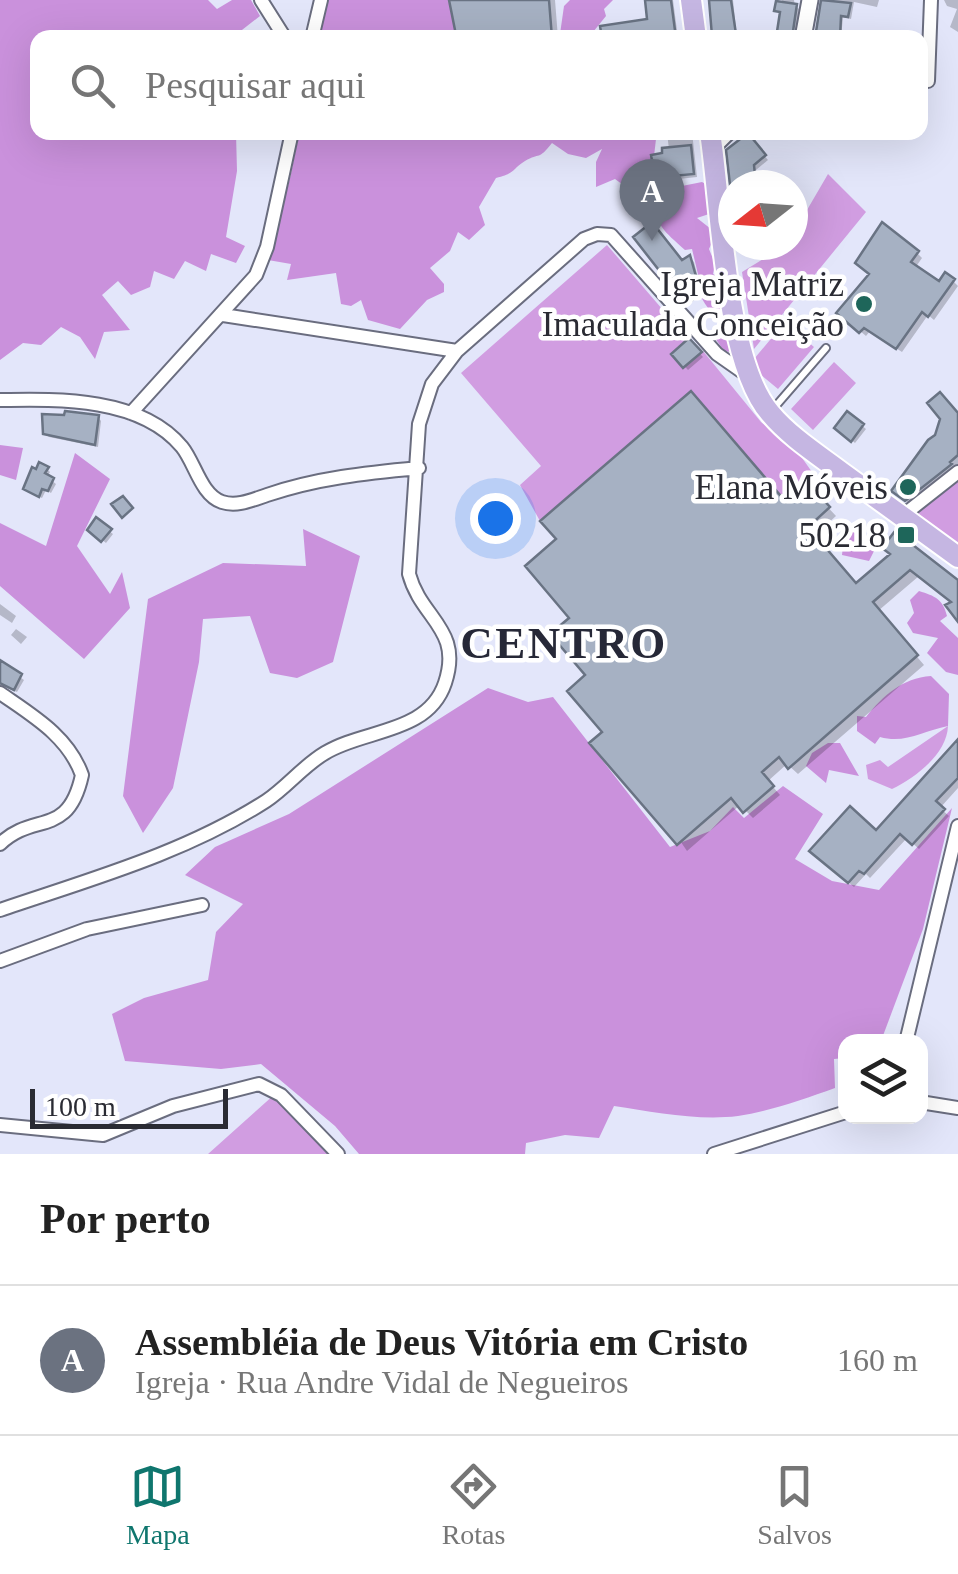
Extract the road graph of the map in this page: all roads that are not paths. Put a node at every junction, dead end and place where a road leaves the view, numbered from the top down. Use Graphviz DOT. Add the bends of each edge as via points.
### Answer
graph roads {
  1 [pos="261,0"];
  2 [pos="320,0"];
  3 [pos="691,0"];
  4 [pos="810,0"];
  5 [pos="931,0"];
  6 [pos="280,30"];
  7 [pos="314,30"];
  8 [pos="695,30"];
  9 [pos="805,30"];
  10 [pos="928,81"];
  11 [pos="290,140"];
  12 [pos="717,140"];
  13 [pos="223,314"];
  14 [pos="826,348"];
  15 [pos="456,350"];
  16 [pos="748,375"];
  17 [pos="0,400"];
  18 [pos="131,413"];
  19 [pos="770,413"];
  20 [pos="418,468"];
  21 [pos="958,472"];
  22 [pos="902,516"];
  23 [pos="958,557"];
  24 [pos="0,692"];
  25 [pos="958,826"];
  26 [pos="0,844"];
  27 [pos="202,905"];
  28 [pos="0,910"];
  29 [pos="0,961"];
  30 [pos="908,1034"];
  31 [pos="928,1103"];
  32 [pos="958,1108"];
  33 [pos="838,1115"];
  34 [pos="0,1125"];
  35 [pos="338,1154"];
  36 [pos="714,1154"];
  1 -- 6 [label="street"];
  2 -- 7 [label="street"];
  3 -- 8 [label="main road"];
  4 -- 9 [label="street"];
  5 -- 10 [label="street"];
  11 -- 13 [label="street" via="268,247 250,285"];
  12 -- 16 [label="main road" via="725,255"];
  13 -- 15 [label="street"];
  13 -- 18 [label="street"];
  14 -- 19 [label="lane"];
  15 -- 16 [label="street" via="584,239 603,233 620,243 718,354"];
  15 -- 20 [label="street" via="425,399"];
  16 -- 19 [label="main road"];
  17 -- 18 [label="street"];
  18 -- 20 [label="street" via="178,442 209,494 228,504 308,482"];
  19 -- 22 [label="main road"];
  20 -- 28 [label="street" via="409,574 450,647 435,702 404,724 327,751 269,799 202,837"];
  21 -- 22 [label="street"];
  22 -- 23 [label="main road"];
  24 -- 26 [label="street" via="53,730 82,776 64,814"];
  25 -- 30 [label="street"];
  27 -- 29 [label="street" via="87,930"];
  31 -- 32 [label="street"];
  33 -- 36 [label="street"];
  34 -- 35 [label="street" via="103,1135 173,1106 260,1084 281,1095"];
}
